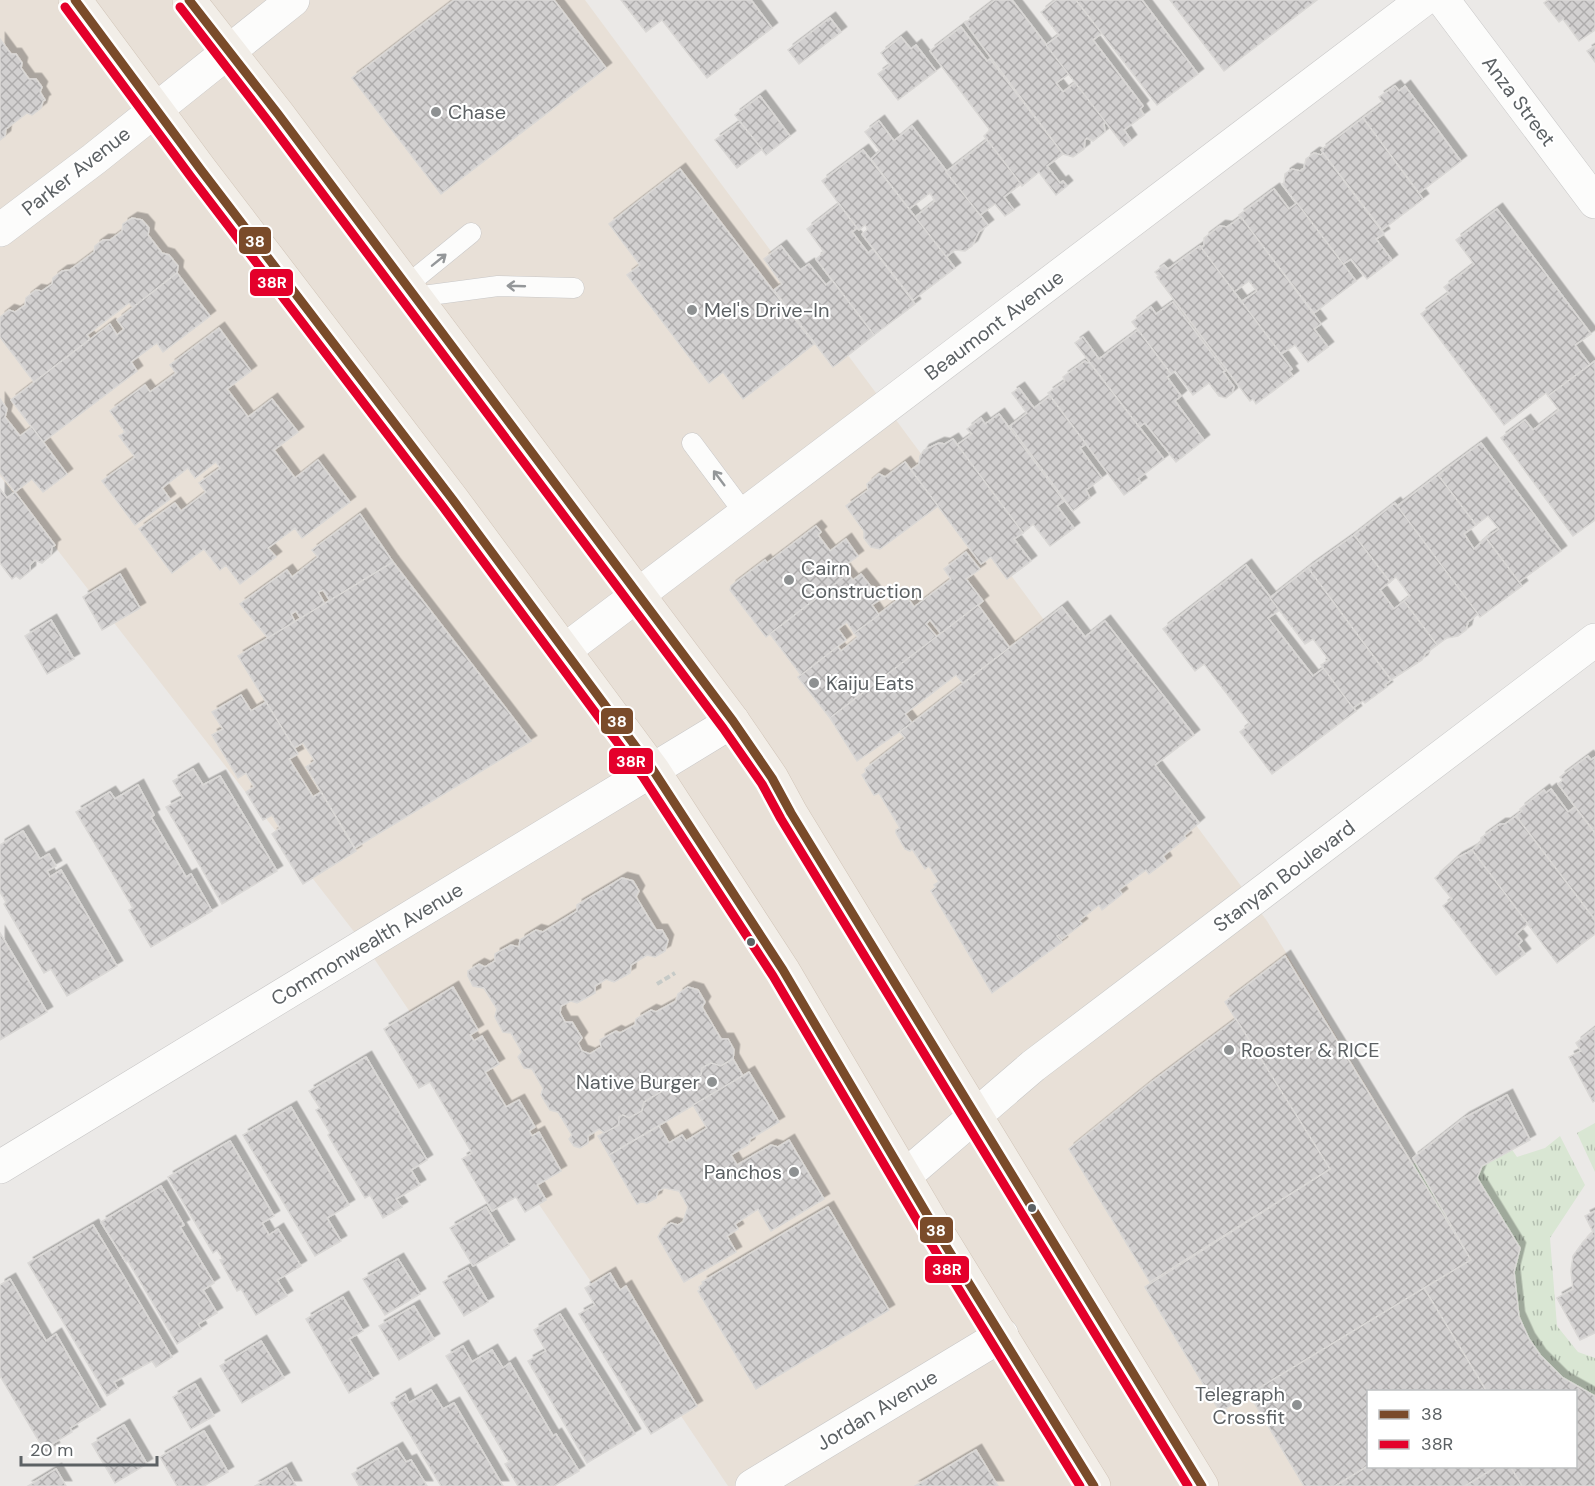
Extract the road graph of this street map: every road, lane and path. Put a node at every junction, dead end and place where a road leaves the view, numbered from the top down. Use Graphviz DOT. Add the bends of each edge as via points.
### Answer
graph roads {
  1 [pos="75,0"];
  2 [pos="189,0"];
  3 [pos="293,0"];
  4 [pos="1423,0"];
  5 [pos="1443,0"];
  6 [pos="228,52"];
  7 [pos="156,109"];
  8 [pos="1595,202"];
  9 [pos="0,230"];
  10 [pos="471,234"];
  11 [pos="574,288"];
  12 [pos="411,292"];
  13 [pos="692,443"];
  14 [pos="745,513"];
  15 [pos="639,594"];
  16 [pos="1595,640"];
  17 [pos="565,650"];
  18 [pos="734,721"];
  19 [pos="653,770"];
  20 [pos="675,973"];
  21 [pos="657,984"];
  22 [pos="976,1114"];
  23 [pos="0,1167"];
  24 [pos="905,1176"];
  25 [pos="1002,1335"];
  26 [pos="752,1486"];
  27 [pos="1094,1486"];
  28 [pos="1202,1486"];
  1 -- 7 [label="main road"];
  2 -- 6 [label="main road"];
  3 -- 6 [label="street, Parker Avenue"];
  4 -- 14 [label="street, Beaumont Avenue"];
  5 -- 8 [label="street, Anza Street"];
  6 -- 7 [label="street, Parker Avenue"];
  6 -- 12 [label="main road"];
  7 -- 9 [label="street, Parker Avenue"];
  7 -- 17 [label="main road"];
  12 -- 10 [label="lane, one-way"];
  11 -- 12 [label="lane, one-way" via="498,286"];
  12 -- 15 [label="main road"];
  14 -- 13 [label="lane, one-way"];
  14 -- 15 [label="street, Beaumont Avenue"];
  15 -- 17 [label="street, Beaumont Avenue"];
  15 -- 18 [label="main road"];
  16 -- 22 [label="street, Stanyan Boulevard" via="1042,1059"];
  17 -- 19 [label="main road"];
  18 -- 19 [label="street, Commonwealth Avenue"];
  18 -- 22 [label="main road"];
  19 -- 23 [label="street, Commonwealth Avenue"];
  19 -- 24 [label="main road" via="783,970"];
  20 -- 21 [label="path"];
  22 -- 24 [label="street, Stanyan Boulevard"];
  22 -- 28 [label="main road"];
  24 -- 25 [label="main road"];
  25 -- 26 [label="street, Jordan Avenue"];
  25 -- 27 [label="main road"];
}
